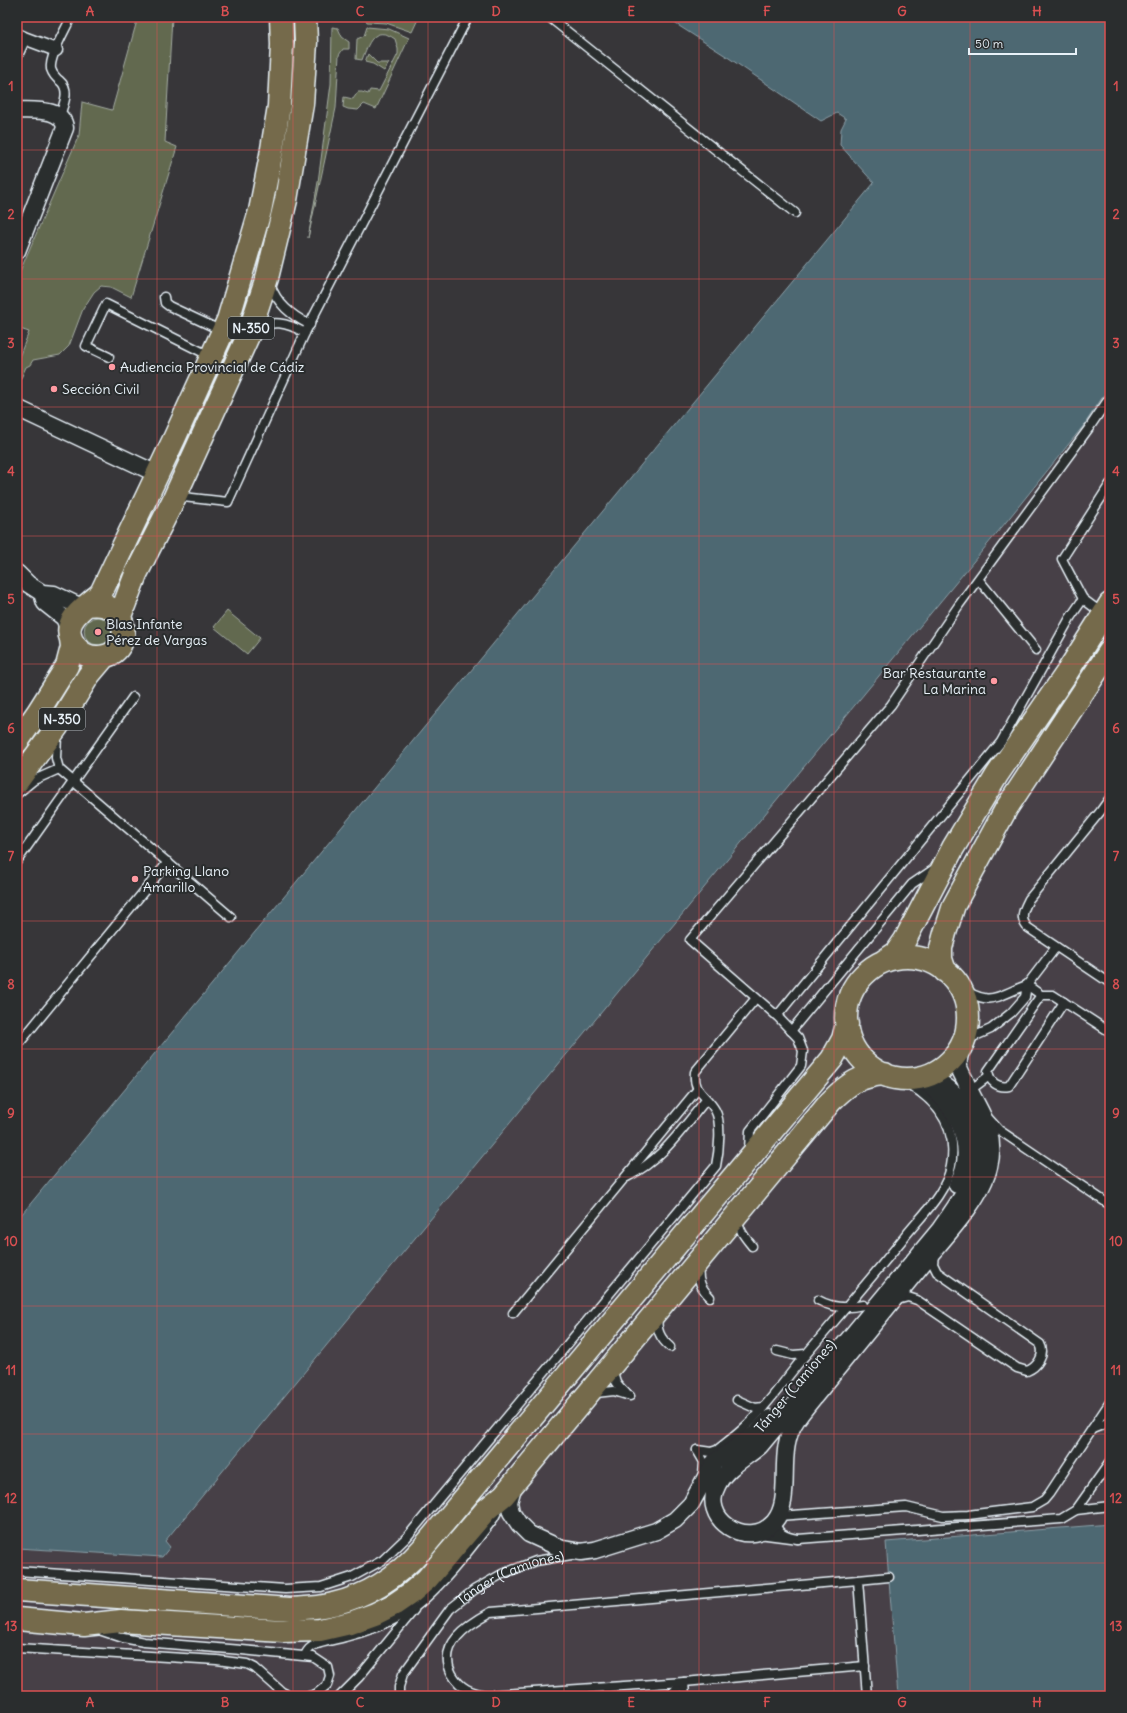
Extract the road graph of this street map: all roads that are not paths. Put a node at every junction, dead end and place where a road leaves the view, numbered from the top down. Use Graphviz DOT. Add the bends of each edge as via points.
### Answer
graph roads {
  1 [pos="71,17"];
  2 [pos="281,17"];
  3 [pos="305,17"];
  4 [pos="468,17"];
  5 [pos="549,17"];
  6 [pos="20,36"];
  7 [pos="56,50"];
  8 [pos="17,54"];
  9 [pos="17,110"];
  10 [pos="60,116"];
  11 [pos="795,213"];
  12 [pos="17,251"];
  13 [pos="268,278"];
  14 [pos="164,298"];
  15 [pos="310,325"];
  16 [pos="223,332"];
  17 [pos="306,333"];
  18 [pos="248,336"];
  19 [pos="109,357"];
  20 [pos="211,357"];
  21 [pos="1110,397"];
  22 [pos="17,408"];
  23 [pos="157,474"];
  24 [pos="1110,484"];
  25 [pos="173,501"];
  26 [pos="17,573"];
  27 [pos="979,580"];
  28 [pos="42,593"];
  29 [pos="1083,598"];
  30 [pos="88,606"];
  31 [pos="1107,609"];
  32 [pos="120,616"];
  33 [pos="71,635"];
  34 [pos="1036,650"];
  35 [pos="1110,651"];
  36 [pos="105,656"];
  37 [pos="133,697"];
  38 [pos="57,727"];
  39 [pos="17,742"];
  40 [pos="59,769"];
  41 [pos="74,781"];
  42 [pos="17,782"];
  43 [pos="17,794"];
  44 [pos="1110,798"];
  45 [pos="17,861"];
  46 [pos="168,862"];
  47 [pos="946,862"];
  48 [pos="231,917"];
  49 [pos="1056,947"];
  50 [pos="884,961"];
  51 [pos="951,978"];
  52 [pos="1110,983"];
  53 [pos="1027,985"];
  54 [pos="1041,995"];
  55 [pos="756,998"];
  56 [pos="1064,1002"];
  57 [pos="777,1016"];
  58 [pos="847,1024"];
  59 [pos="791,1031"];
  60 [pos="1110,1032"];
  61 [pos="963,1043"];
  62 [pos="17,1046"];
  63 [pos="905,1076"];
  64 [pos="989,1076"];
  65 [pos="697,1090"];
  66 [pos="969,1091"];
  67 [pos="706,1100"];
  68 [pos="980,1108"];
  69 [pos="748,1160"];
  70 [pos="625,1178"];
  71 [pos="1110,1205"];
  72 [pos="742,1208"];
  73 [pos="752,1246"];
  74 [pos="936,1248"];
  75 [pos="702,1256"];
  76 [pos="710,1297"];
  77 [pos="818,1300"];
  78 [pos="891,1303"];
  79 [pos="855,1306"];
  80 [pos="659,1308"];
  81 [pos="513,1313"];
  82 [pos="670,1347"];
  83 [pos="777,1351"];
  84 [pos="806,1354"];
  85 [pos="615,1361"];
  86 [pos="586,1396"];
  87 [pos="737,1400"];
  88 [pos="1110,1402"];
  89 [pos="763,1407"];
  90 [pos="1110,1422"];
  91 [pos="1092,1429"];
  92 [pos="730,1440"];
  93 [pos="714,1462"];
  94 [pos="1110,1462"];
  95 [pos="702,1483"];
  96 [pos="509,1489"];
  97 [pos="1110,1506"];
  98 [pos="1076,1510"];
  99 [pos="776,1518"];
  100 [pos="755,1534"];
  101 [pos="798,1539"];
  102 [pos="581,1552"];
  103 [pos="17,1572"];
  104 [pos="889,1578"];
  105 [pos="858,1580"];
  106 [pos="17,1590"];
  107 [pos="426,1598"];
  108 [pos="17,1619"];
  109 [pos="84,1625"];
  110 [pos="17,1648"];
  111 [pos="305,1655"];
  112 [pos="865,1666"];
  113 [pos="684,1682"];
  114 [pos="290,1696"];
  115 [pos="309,1696"];
  116 [pos="340,1696"];
  117 [pos="399,1696"];
  118 [pos="669,1696"];
  119 [pos="685,1696"];
  120 [pos="862,1696"];
  121 [pos="867,1696"];
  1 -- 7 [label="lane"];
  2 -- 16 [label="main road, N-350" via="278,106 271,155 260,211"];
  3 -- 13 [label="main road, N-350" via="302,104 284,207"];
  4 -- 15 [label="lane"];
  5 -- 11 [label="lane"];
  6 -- 7 [label="street"];
  6 -- 8 [label="street"];
  7 -- 10 [label="lane" via="51,64 52,70 64,85 66,93"];
  9 -- 10 [label="street" via="52,112"];
  10 -- 12 [label="street" via="65,124 64,132"];
  13 -- 15 [label="lane" via="274,295 284,308"];
  13 -- 18 [label="main road, N-350"];
  14 -- 16 [label="lane" via="169,306"];
  15 -- 17 [label="lane"];
  16 -- 20 [label="main road, N-350"];
  17 -- 18 [label="lane" via="295,327 271,322 258,327"];
  17 -- 25 [label="lane" via="228,502 183,497"];
  18 -- 25 [label="main road, N-350"];
  19 -- 20 [label="lane" via="86,346 106,304"];
  20 -- 23 [label="main road, N-350"];
  21 -- 27 [label="lane"];
  22 -- 23 [label="street"];
  23 -- 30 [label="main road, N-350" via="101,593"];
  24 -- 29 [label="lane" via="1062,559"];
  25 -- 32 [label="main road, N-350" via="136,574"];
  26 -- 28 [label="street"];
  27 -- 34 [label="lane"];
  27 -- 55 [label="lane" via="891,705 690,940"];
  28 -- 30 [label="street" via="54,594 75,604"];
  28 -- 33 [label="street" via="45,603 64,618"];
  29 -- 31 [label="lane"];
  29 -- 57 [label="lane" via="1000,742"];
  30 -- 32 [label="main road" via="103,604"];
  30 -- 33 [label="main road, N-350" via="77,612 73,618"];
  31 -- 47 [label="main road" via="998,776"];
  32 -- 36 [label="main road, N-350" via="124,630 121,643 117,649"];
  33 -- 36 [label="main road" via="74,645 85,655 98,658"];
  33 -- 39 [label="main road, N-350" via="72,647 67,666"];
  35 -- 51 [label="main road" via="1006,809 954,905 941,948 941,960"];
  36 -- 38 [label="main road, N-350" via="89,675"];
  37 -- 41 [label="lane"];
  38 -- 40 [label="lane" via="56,758"];
  38 -- 42 [label="main road, N-350"];
  40 -- 41 [label="lane"];
  40 -- 43 [label="lane" via="34,780"];
  41 -- 45 [label="lane"];
  41 -- 46 [label="lane"];
  44 -- 49 [label="lane" via="1029,899 1022,914 1027,927"];
  46 -- 48 [label="lane"];
  46 -- 62 [label="lane"];
  47 -- 50 [label="main road" via="905,940 896,952"];
  47 -- 59 [label="lane" via="912,884"];
  49 -- 52 [label="lane"];
  49 -- 53 [label="lane"];
  50 -- 51 [label="main road" via="894,958 926,960"];
  50 -- 58 [label="main road" via="865,974 852,992"];
  51 -- 53 [label="lane" via="975,997 984,999 995,999"];
  51 -- 61 [label="main road" via="962,994 967,1013 967,1031"];
  53 -- 54 [label="lane"];
  53 -- 61 [label="lane" via="1025,997 1011,1013 991,1029"];
  54 -- 56 [label="lane" via="1053,995"];
  54 -- 64 [label="lane" via="988,1071"];
  55 -- 57 [label="lane"];
  55 -- 65 [label="lane" via="695,1072"];
  56 -- 60 [label="lane"];
  56 -- 64 [label="lane" via="1009,1086 995,1084"];
  57 -- 59 [label="lane"];
  58 -- 63 [label="main road" via="854,1045 876,1070"];
  58 -- 69 [label="main road" via="843,1039 832,1059"];
  59 -- 69 [label="lane" via="802,1044 804,1059 750,1130"];
  61 -- 63 [label="main road" via="952,1061 944,1068"];
  61 -- 66 [label="street" via="960,1067"];
  63 -- 72 [label="main road" via="860,1078 845,1087"];
  63 -- 79 [label="street, Tánger (Camiones)" via="925,1082 947,1102 957,1117 966,1150 965,1166 960,1181 935,1217"];
  63 -- 100 [label="street" via="934,1079 950,1089 959,1099 973,1123 977,1136 977,1166 973,1178 940,1229 760,1446 724,1474 717,1484 712,1502 719,1519 735,1530"];
  64 -- 66 [label="lane"];
  65 -- 67 [label="lane"];
  65 -- 70 [label="lane"];
  66 -- 68 [label="street"];
  67 -- 70 [label="lane" via="662,1154 643,1169"];
  67 -- 103 [label="lane" via="715,1110 719,1123 716,1166 407,1537 382,1560 352,1577 321,1587 285,1589"];
  68 -- 71 [label="lane" via="999,1130"];
  68 -- 74 [label="street" via="990,1135 991,1157 988,1170 975,1196"];
  69 -- 106 [label="main road" via="422,1550 392,1577 375,1588 333,1604 290,1609"];
  70 -- 81 [label="lane"];
  72 -- 73 [label="lane" via="738,1219 739,1227"];
  72 -- 75 [label="main road"];
  74 -- 78 [label="street"];
  74 -- 78 [label="lane" via="932,1260 937,1272 1040,1344 1041,1357 1035,1366 1027,1371 1017,1368 917,1300 903,1297"];
  75 -- 76 [label="lane" via="698,1274 700,1285"];
  75 -- 80 [label="main road"];
  77 -- 79 [label="lane" via="828,1306"];
  78 -- 99 [label="street" via="791,1429 784,1454 783,1499"];
  79 -- 84 [label="lane"];
  79 -- 93 [label="street, Tánger (Camiones)" via="768,1421 756,1433"];
  80 -- 82 [label="lane" via="657,1325 661,1339"];
  80 -- 85 [label="main road"];
  83 -- 84 [label="lane" via="793,1355"];
  84 -- 89 [label="lane"];
  85 -- 86 [label="main road"];
  85 -- 86 [label="lane" via="615,1382 630,1396 614,1390"];
  86 -- 96 [label="main road"];
  87 -- 89 [label="lane" via="755,1408"];
  88 -- 91 [label="lane"];
  89 -- 92 [label="lane"];
  90 -- 91 [label="lane"];
  91 -- 99 [label="lane" via="1049,1494 1032,1507 943,1516 906,1507"];
  92 -- 93 [label="lane"];
  92 -- 95 [label="lane" via="711,1452 696,1450 704,1462"];
  93 -- 95 [label="street, Tánger (Camiones)"];
  94 -- 98 [label="lane"];
  95 -- 102 [label="street, Tánger (Camiones)" via="691,1504 667,1526 616,1545"];
  96 -- 102 [label="street" via="511,1512 518,1524 529,1534 562,1549"];
  96 -- 107 [label="lane" via="494,1518"];
  96 -- 109 [label="main road" via="486,1510 427,1579 411,1593 375,1614 350,1623 320,1630 283,1631 121,1622"];
  97 -- 98 [label="lane"];
  98 -- 101 [label="lane" via="1061,1519"];
  99 -- 100 [label="street" via="768,1527"];
  99 -- 101 [label="lane" via="775,1526 781,1534"];
  100 -- 101 [label="lane"];
  102 -- 117 [label="lane, Tánger (Camiones)" via="536,1561 502,1574 474,1590 450,1610 428,1638 404,1674"];
  104 -- 105 [label="lane"];
  105 -- 112 [label="lane"];
  105 -- 113 [label="lane" via="491,1612 470,1623 451,1645 447,1661 455,1680 464,1688 475,1694 487,1696"];
  107 -- 111 [label="lane" via="380,1626 315,1645"];
  107 -- 116 [label="lane"];
  108 -- 109 [label="main road"];
  109 -- 111 [label="lane" via="144,1642"];
  110 -- 114 [label="lane" via="247,1664"];
  111 -- 115 [label="lane" via="321,1661 328,1667 330,1676 327,1685"];
  112 -- 113 [label="lane"];
  112 -- 121 [label="lane"];
  113 -- 118 [label="lane"];
  113 -- 119 [label="lane"];
  120 -- 121 [label="lane"];
}
